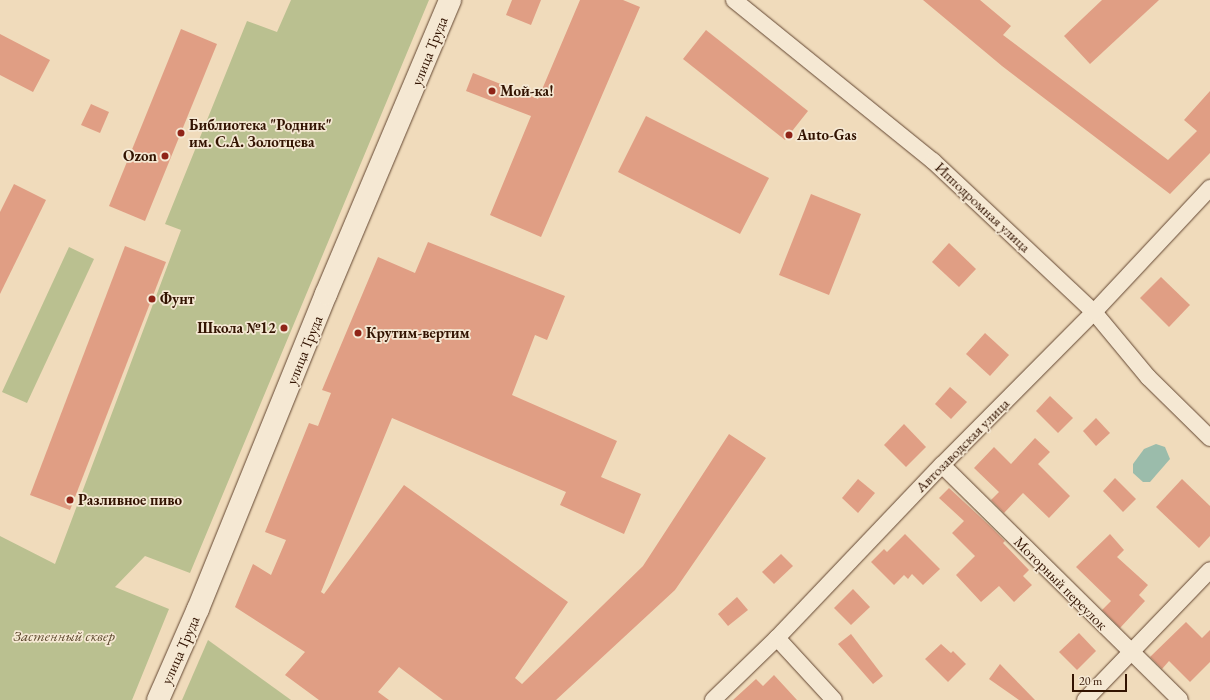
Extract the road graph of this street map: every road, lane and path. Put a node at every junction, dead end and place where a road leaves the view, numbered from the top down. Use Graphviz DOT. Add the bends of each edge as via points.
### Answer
graph roads {
  1 [pos="450,0"];
  2 [pos="734,0"];
  3 [pos="1210,188"];
  4 [pos="1094,312"];
  5 [pos="1210,438"];
  6 [pos="942,465"];
  7 [pos="1210,570"];
  8 [pos="777,638"];
  9 [pos="1131,653"];
  10 [pos="158,700"];
  11 [pos="713,700"];
  12 [pos="834,700"];
  13 [pos="1085,700"];
  14 [pos="1180,700"];
  1 -- 10 [label="main road, улица Труда"];
  2 -- 4 [label="street, Ипподромная улица" via="933,161"];
  3 -- 4 [label="street, Автозаводская улица"];
  4 -- 5 [label="street, Ипподромная улица" via="1148,377"];
  4 -- 6 [label="street, Автозаводская улица"];
  6 -- 8 [label="street, Автозаводская улица"];
  6 -- 9 [label="street, Моторный переулок"];
  7 -- 9 [label="street"];
  8 -- 11 [label="street, Автозаводская улица"];
  8 -- 12 [label="street"];
  9 -- 13 [label="street"];
  9 -- 14 [label="street, Моторный переулок"];
}
